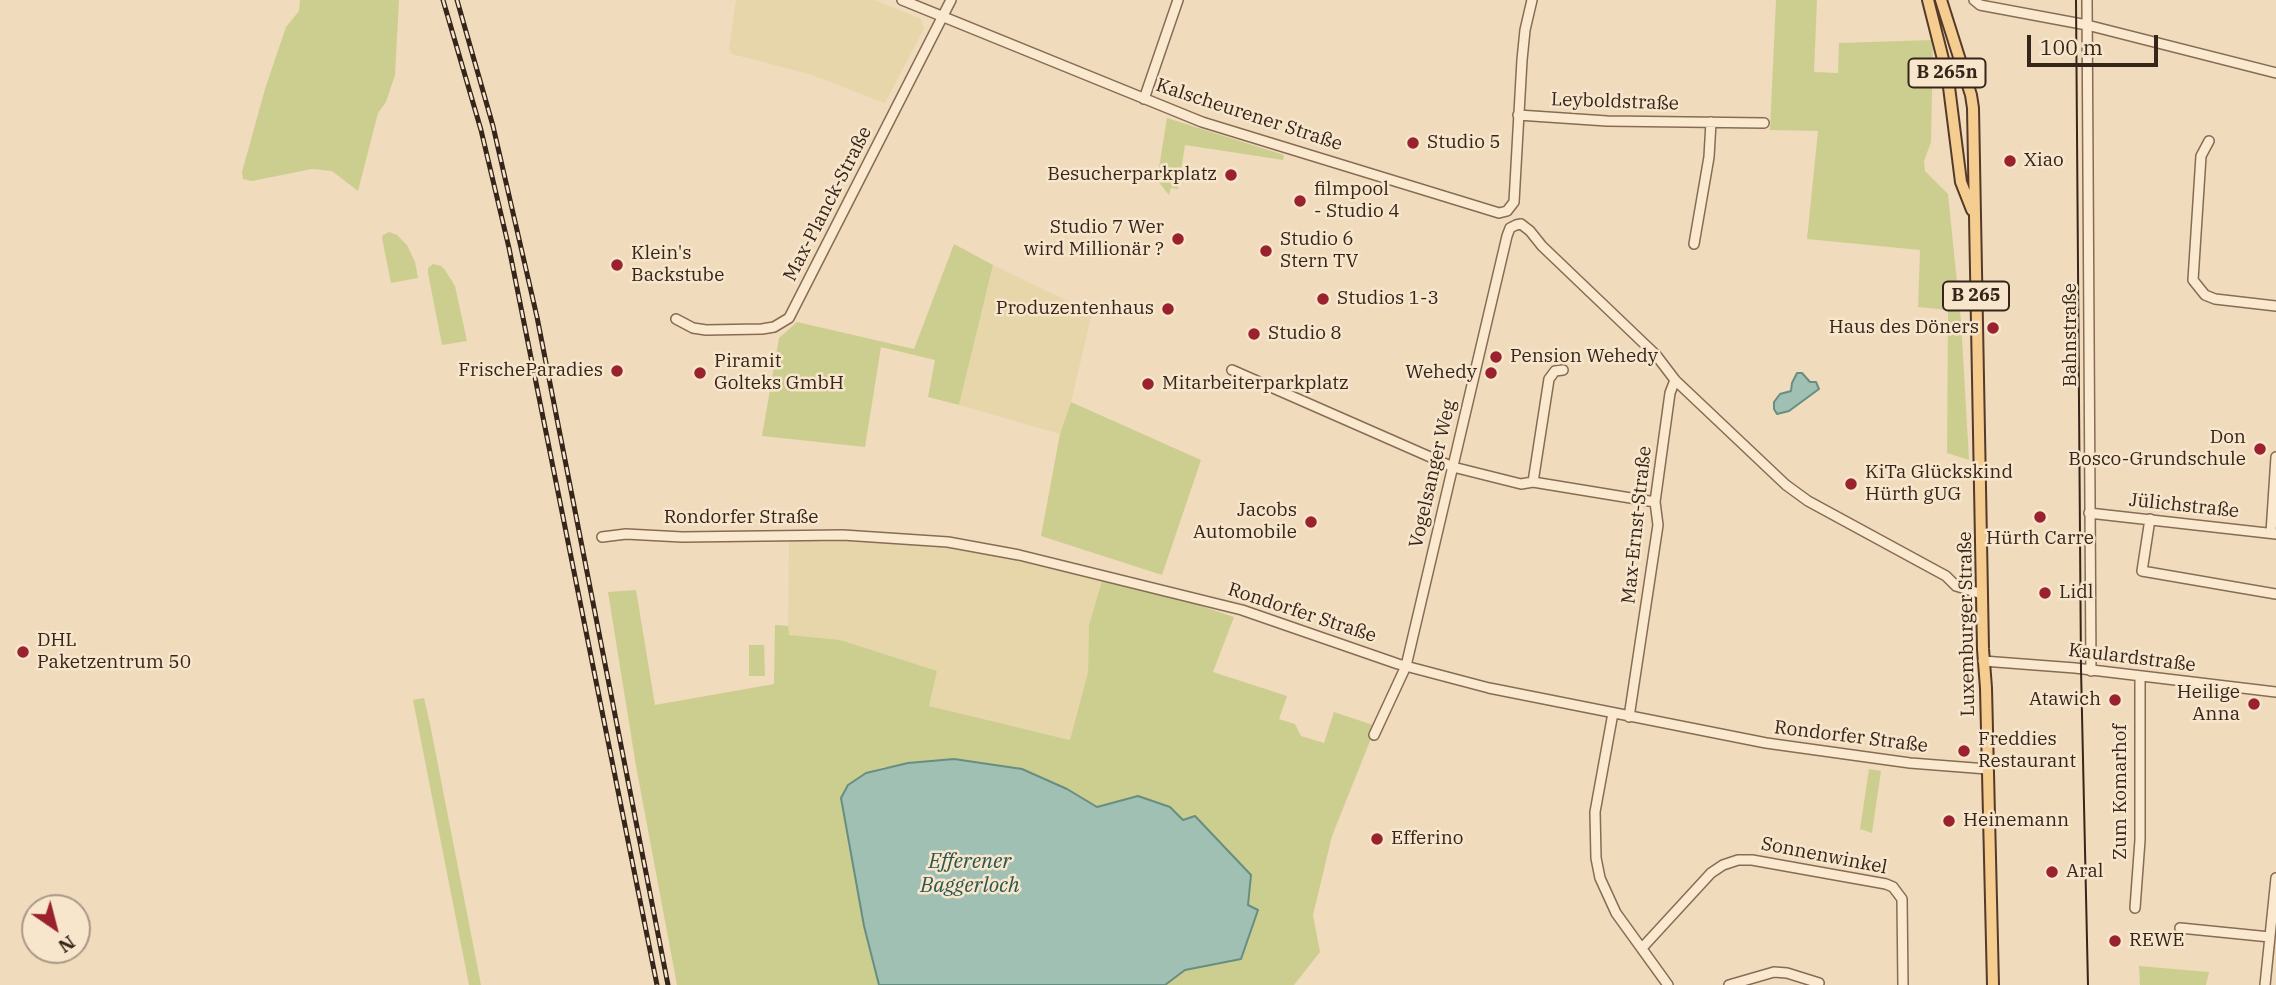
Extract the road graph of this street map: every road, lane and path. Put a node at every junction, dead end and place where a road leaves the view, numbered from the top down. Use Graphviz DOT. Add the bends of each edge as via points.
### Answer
graph roads {
  1 [pos="902,0"];
  2 [pos="951,0"];
  3 [pos="1178,0"];
  4 [pos="1532,0"];
  5 [pos="1928,0"];
  6 [pos="1941,0"];
  7 [pos="1974,0"];
  8 [pos="2087,0"];
  9 [pos="943,16"];
  10 [pos="2087,25"];
  11 [pos="2276,74"];
  12 [pos="1971,95"];
  13 [pos="1144,99"];
  14 [pos="1518,115"];
  15 [pos="1711,122"];
  16 [pos="1764,123"];
  17 [pos="2209,141"];
  18 [pos="1974,220"];
  19 [pos="1694,244"];
  20 [pos="2276,306"];
  21 [pos="676,319"];
  22 [pos="1232,370"];
  23 [pos="1563,370"];
  24 [pos="1675,380"];
  25 [pos="2276,457"];
  26 [pos="1453,467"];
  27 [pos="1533,482"];
  28 [pos="1654,502"];
  29 [pos="2089,513"];
  30 [pos="2150,519"];
  31 [pos="2274,534"];
  32 [pos="602,537"];
  33 [pos="1982,594"];
  34 [pos="2276,594"];
  35 [pos="1983,661"];
  36 [pos="1406,666"];
  37 [pos="2091,671"];
  38 [pos="2140,677"];
  39 [pos="2276,692"];
  40 [pos="1613,713"];
  41 [pos="1629,717"];
  42 [pos="1374,735"];
  43 [pos="1987,769"];
  44 [pos="2276,878"];
  45 [pos="2135,908"];
  46 [pos="2180,928"];
  47 [pos="2270,937"];
  48 [pos="1642,948"];
  49 [pos="1819,983"];
  50 [pos="1668,985"];
  51 [pos="1729,985"];
  52 [pos="1903,985"];
  53 [pos="1993,985"];
  54 [pos="2265,985"];
  1 -- 9 [label="street, Kalscheurener Straße"];
  2 -- 9 [label="street, Max-Planck-Straße"];
  3 -- 13 [label="street"];
  4 -- 14 [label="street"];
  5 -- 18 [label="main road, B 265n" via="1948,79 1961,182"];
  6 -- 12 [label="main road, B 265n"];
  7 -- 10 [label="street" via="1980,5"];
  8 -- 10 [label="street, Bahnstraße"];
  9 -- 13 [label="street, Kalscheurener Straße"];
  9 -- 21 [label="street, Max-Planck-Straße" via="789,318 762,329 706,330"];
  10 -- 11 [label="street"];
  10 -- 29 [label="street, Bahnstraße"];
  12 -- 18 [label="main road, Luxemburger Straße / B 265"];
  13 -- 14 [label="street, Kalscheurener Straße" via="1202,122 1504,212 1512,206"];
  14 -- 15 [label="street, Leyboldstraße"];
  15 -- 16 [label="street, Leyboldstraße"];
  15 -- 19 [label="street"];
  17 -- 20 [label="street" via="2201,156 2193,280 2205,295 2215,299"];
  18 -- 33 [label="main road, Luxemburger Straße / B 265"];
  22 -- 26 [label="street"];
  23 -- 27 [label="street" via="1549,379"];
  24 -- 26 [label="street, Vogelsanger Weg" via="1656,355 1530,230 1521,224 1510,228"];
  24 -- 28 [label="street, Max-Ernst-Straße"];
  24 -- 33 [label="street" via="1800,496 1946,576 1956,586"];
  25 -- 31 [label="street"];
  26 -- 27 [label="street" via="1521,484"];
  26 -- 36 [label="street, Vogelsanger Weg"];
  27 -- 28 [label="street"];
  28 -- 41 [label="street, Max-Ernst-Straße" via="1657,529"];
  29 -- 30 [label="street, Jülichstraße"];
  29 -- 37 [label="street, Bahnstraße"];
  30 -- 31 [label="street, Jülichstraße"];
  30 -- 34 [label="street" via="2143,571"];
  32 -- 36 [label="street, Rondorfer Straße" via="843,535 948,542 1242,610"];
  33 -- 35 [label="main road, Luxemburger Straße / B 265"];
  35 -- 37 [label="street, Kaulardstraße"];
  35 -- 43 [label="main road, Luxemburger Straße / B 265"];
  36 -- 40 [label="street, Rondorfer Straße"];
  36 -- 42 [label="street, Vogelsanger Weg"];
  37 -- 38 [label="street, Kaulardstraße"];
  38 -- 39 [label="street, Kaulardstraße"];
  38 -- 45 [label="street, Zum Komarhof" via="2140,840"];
  40 -- 41 [label="street, Rondorfer Straße"];
  40 -- 48 [label="street" via="1595,812 1596,858 1616,913"];
  41 -- 43 [label="street, Rondorfer Straße" via="1819,751"];
  43 -- 53 [label="main road, Luxemburger Straße / B 265"];
  44 -- 47 [label="street"];
  46 -- 47 [label="street"];
  47 -- 54 [label="street"];
  48 -- 50 [label="street"];
  48 -- 52 [label="street, Sonnenwinkel" via="1711,873 1738,860 1752,860 1893,887 1902,899"];
  49 -- 51 [label="street" via="1774,972"];
}
